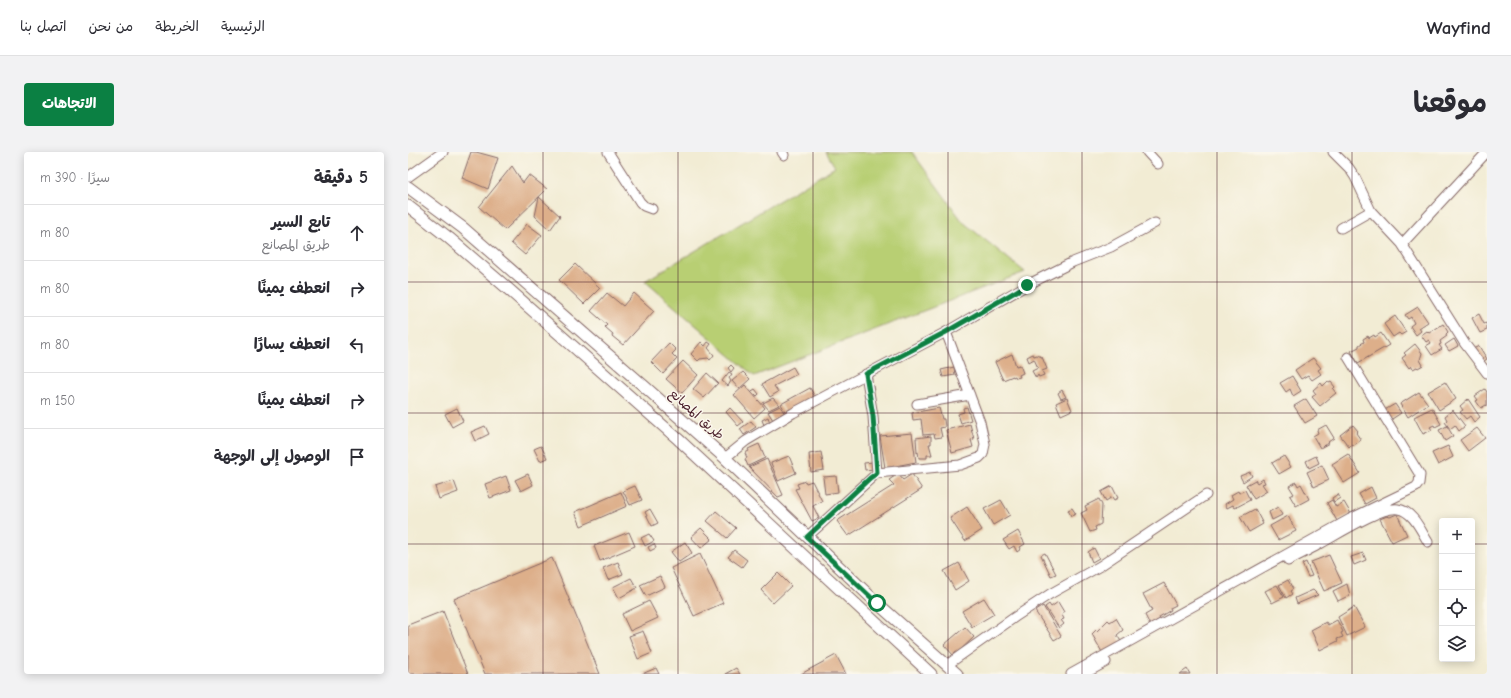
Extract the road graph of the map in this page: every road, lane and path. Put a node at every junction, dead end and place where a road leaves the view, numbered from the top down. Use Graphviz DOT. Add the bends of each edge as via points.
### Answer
graph roads {
  1 [pos="442,152"];
  2 [pos="608,152"];
  3 [pos="1147,152"];
  4 [pos="1333,152"];
  5 [pos="1487,152"];
  6 [pos="1158,164"];
  7 [pos="408,177"];
  8 [pos="408,187"];
  9 [pos="408,206"];
  10 [pos="652,209"];
  11 [pos="1370,211"];
  12 [pos="1154,224"];
  13 [pos="1341,228"];
  14 [pos="1402,244"];
  15 [pos="518,276"];
  16 [pos="506,287"];
  17 [pos="946,332"];
  18 [pos="1348,357"];
  19 [pos="1487,373"];
  20 [pos="866,374"];
  21 [pos="970,395"];
  22 [pos="917,404"];
  23 [pos="724,458"];
  24 [pos="877,473"];
  25 [pos="1206,495"];
  26 [pos="807,537"];
  27 [pos="1428,542"];
  28 [pos="947,665"];
  29 [pos="931,674"];
  30 [pos="957,674"];
  31 [pos="1071,674"];
  32 [pos="1084,674"];
  1 -- 7 [label="street"];
  2 -- 10 [label="street" via="640,202"];
  3 -- 6 [label="street"];
  4 -- 11 [label="street" via="1355,177"];
  5 -- 14 [label="street"];
  8 -- 15 [label="main road, طريق المصانع" via="463,228"];
  9 -- 16 [label="main road"];
  11 -- 13 [label="street"];
  11 -- 14 [label="street"];
  12 -- 17 [label="street" via="1027,285"];
  14 -- 19 [label="street" via="1465,344"];
  15 -- 16 [label="main road"];
  15 -- 23 [label="main road, طريق المصانع"];
  16 -- 29 [label="main road" via="678,439"];
  17 -- 20 [label="street"];
  17 -- 21 [label="street"];
  18 -- 31 [label="street" via="1420,475 1416,487 1350,519"];
  20 -- 23 [label="street" via="767,428"];
  20 -- 24 [label="street" via="873,416"];
  21 -- 22 [label="street"];
  21 -- 24 [label="street" via="985,444 983,454 979,458 960,465"];
  23 -- 26 [label="main road, طريق المصانع"];
  24 -- 26 [label="street"];
  25 -- 28 [label="street" via="1100,566 1050,594"];
  26 -- 28 [label="main road, طريق المصانع"];
  27 -- 32 [label="street" via="1406,512 1390,509 1367,518"];
  28 -- 30 [label="main road, طريق المصانع"];
}
